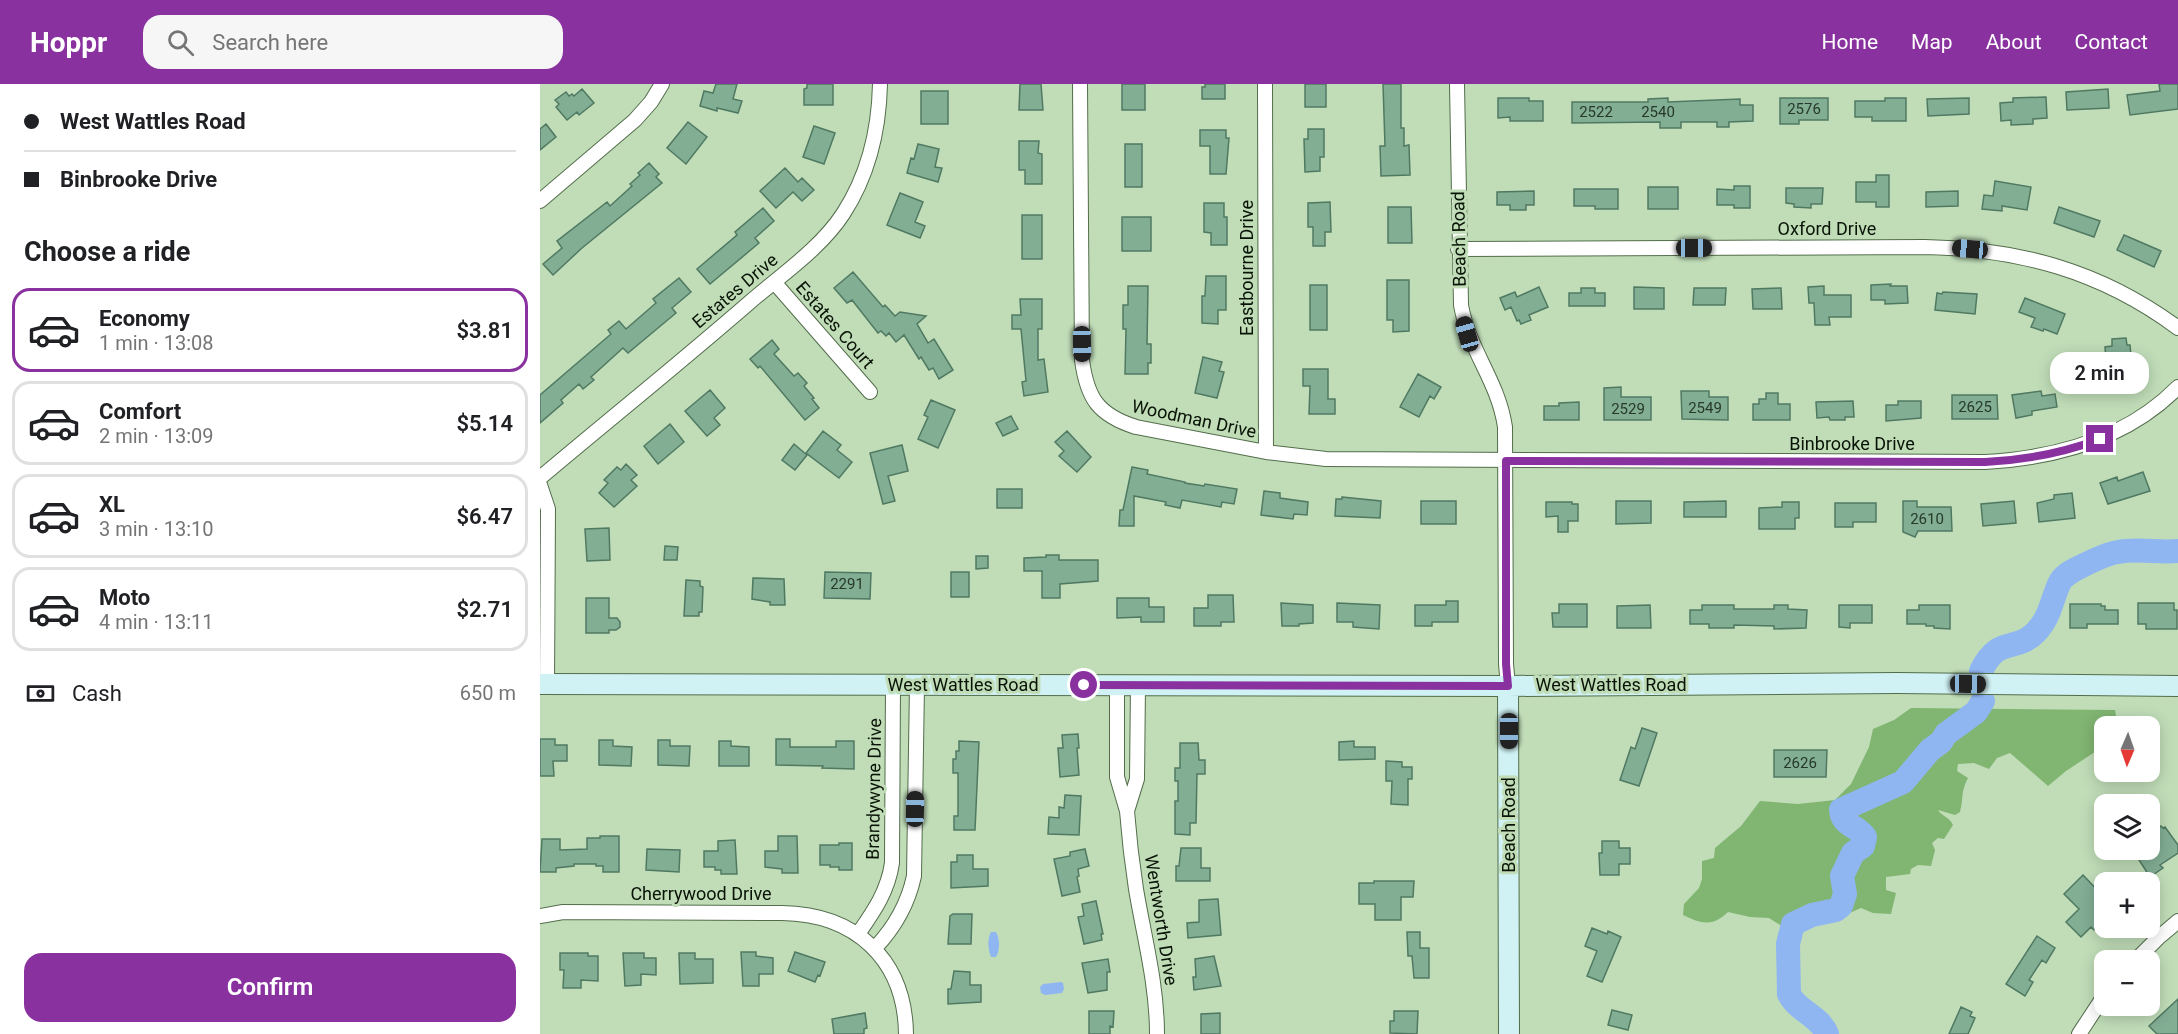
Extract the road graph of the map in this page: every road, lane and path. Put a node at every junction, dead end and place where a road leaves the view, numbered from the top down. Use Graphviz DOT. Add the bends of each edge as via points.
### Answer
graph roads {
  1 [pos="662,84"];
  2 [pos="880,84"];
  3 [pos="1080,84"];
  4 [pos="1264,84"];
  5 [pos="1457,84"];
  6 [pos="540,201"];
  7 [pos="1458,249"];
  8 [pos="774,282"];
  9 [pos="2178,328"];
  10 [pos="2178,387"];
  11 [pos="870,392"];
  12 [pos="1266,452"];
  13 [pos="1506,461"];
  14 [pos="540,478"];
  15 [pos="540,485"];
  16 [pos="543,684"];
  17 [pos="893,685"];
  18 [pos="917,685"];
  19 [pos="1117,685"];
  20 [pos="1138,685"];
  21 [pos="1508,686"];
  22 [pos="2178,686"];
  23 [pos="1127,811"];
  24 [pos="540,916"];
  25 [pos="2178,921"];
  26 [pos="858,934"];
  27 [pos="875,948"];
  28 [pos="2146,950"];
  29 [pos="2094,1011"];
  30 [pos="906,1034"];
  31 [pos="1157,1034"];
  32 [pos="1509,1034"];
  33 [pos="2079,1034"];
  1 -- 6 [label="street" via="635,120"];
  2 -- 8 [label="street, Estates Drive" via="874,142 850,201 831,229"];
  3 -- 12 [label="street, Woodman Drive" via="1082,360 1088,391 1099,408 1118,422"];
  4 -- 12 [label="street, Eastbourne Drive"];
  5 -- 7 [label="street, Beach Road"];
  7 -- 9 [label="street, Oxford Drive" via="1986,250 2034,259 2091,277"];
  7 -- 13 [label="street, Beach Road" via="1459,288 1467,334 1500,401"];
  8 -- 11 [label="street, Estates Court"];
  8 -- 14 [label="street, Estates Drive"];
  10 -- 13 [label="street, Binbrooke Drive" via="2136,420 2100,439 2022,459"];
  12 -- 13 [label="street, Woodman Drive" via="1326,459"];
  13 -- 21 [label="street, Beach Road"];
  15 -- 16 [label="street" via="548,509"];
  16 -- 17 [label="street, West Wattles Road"];
  17 -- 18 [label="street, West Wattles Road"];
  17 -- 26 [label="street, Brandywyne Drive" via="890,880"];
  18 -- 19 [label="street, West Wattles Road"];
  18 -- 27 [label="street" via="914,876 901,913"];
  19 -- 20 [label="street, West Wattles Road"];
  19 -- 23 [label="street, Wentworth Drive" via="1117,777"];
  20 -- 21 [label="street, West Wattles Road"];
  20 -- 23 [label="street, Wentworth Drive" via="1137,779"];
  21 -- 22 [label="street, West Wattles Road"];
  21 -- 32 [label="street, Beach Road"];
  23 -- 31 [label="street, Wentworth Drive" via="1136,890 1151,964"];
  24 -- 26 [label="street, Cherrywood Drive" via="563,912 795,913 830,920"];
  25 -- 28 [label="street"];
  26 -- 27 [label="street"];
  27 -- 30 [label="street" via="901,995"];
  29 -- 33 [label="street"];
}
